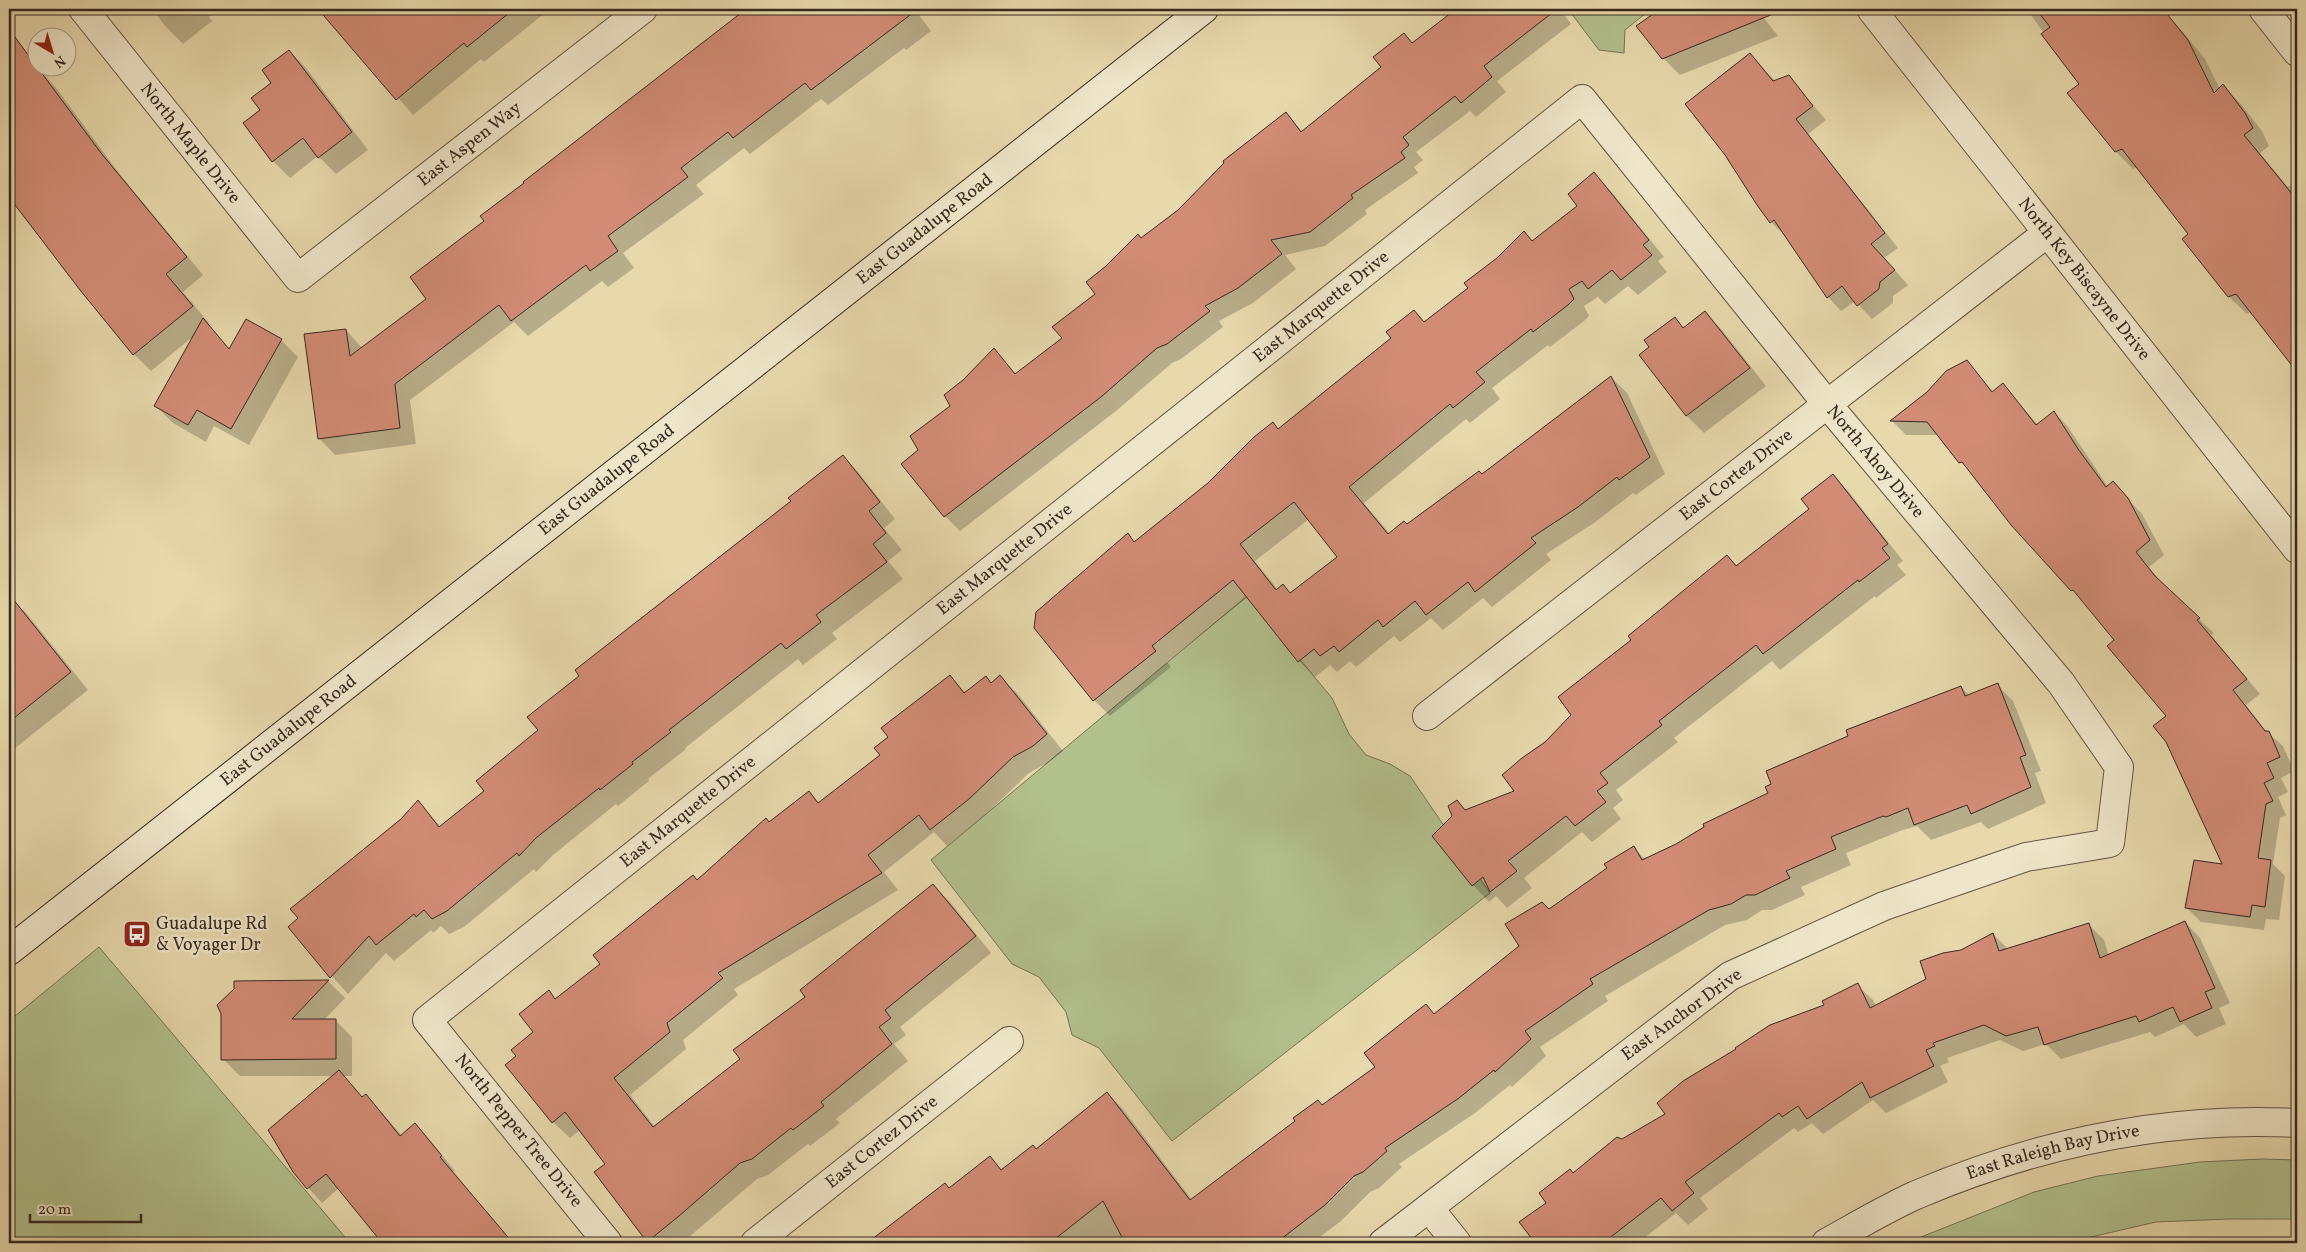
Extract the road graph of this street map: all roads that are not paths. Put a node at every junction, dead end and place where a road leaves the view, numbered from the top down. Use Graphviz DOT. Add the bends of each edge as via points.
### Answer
graph roads {
  1 [pos="83,9"];
  2 [pos="642,9"];
  3 [pos="1204,9"];
  4 [pos="1871,9"];
  5 [pos="2263,9"];
  6 [pos="2297,52"];
  7 [pos="1582,99"];
  8 [pos="2047,232"];
  9 [pos="298,278"];
  10 [pos="1827,404"];
  11 [pos="2297,548"];
  12 [pos="1427,716"];
  13 [pos="2110,843"];
  14 [pos="9,951"];
  15 [pos="427,1020"];
  16 [pos="1009,1041"];
  17 [pos="2297,1123"];
  18 [pos="1429,1208"];
  19 [pos="608,1243"];
  20 [pos="755,1243"];
  21 [pos="1384,1243"];
  22 [pos="1457,1243"];
  23 [pos="1826,1243"];
  1 -- 9 [label="street, North Maple Drive"];
  2 -- 9 [label="street, East Aspen Way"];
  3 -- 14 [label="street, East Guadalupe Road"];
  4 -- 8 [label="street, North Key Biscayne Drive"];
  5 -- 6 [label="street"];
  7 -- 10 [label="street, North Ahoy Drive"];
  7 -- 15 [label="street, East Marquette Drive"];
  8 -- 10 [label="street, East Cortez Drive"];
  8 -- 11 [label="street, North Key Biscayne Drive"];
  10 -- 12 [label="street, East Cortez Drive"];
  10 -- 13 [label="street, North Ahoy Drive" via="2061,683 2119,767"];
  13 -- 18 [label="street, East Anchor Drive" via="2026,857 1894,903 1730,976"];
  15 -- 19 [label="street, North Pepper Tree Drive"];
  16 -- 20 [label="street, East Cortez Drive"];
  17 -- 23 [label="street, East Raleigh Bay Drive" via="2200,1124 2062,1145 2003,1162 1915,1196"];
  18 -- 21 [label="street, East Anchor Drive"];
  18 -- 22 [label="street"];
}
